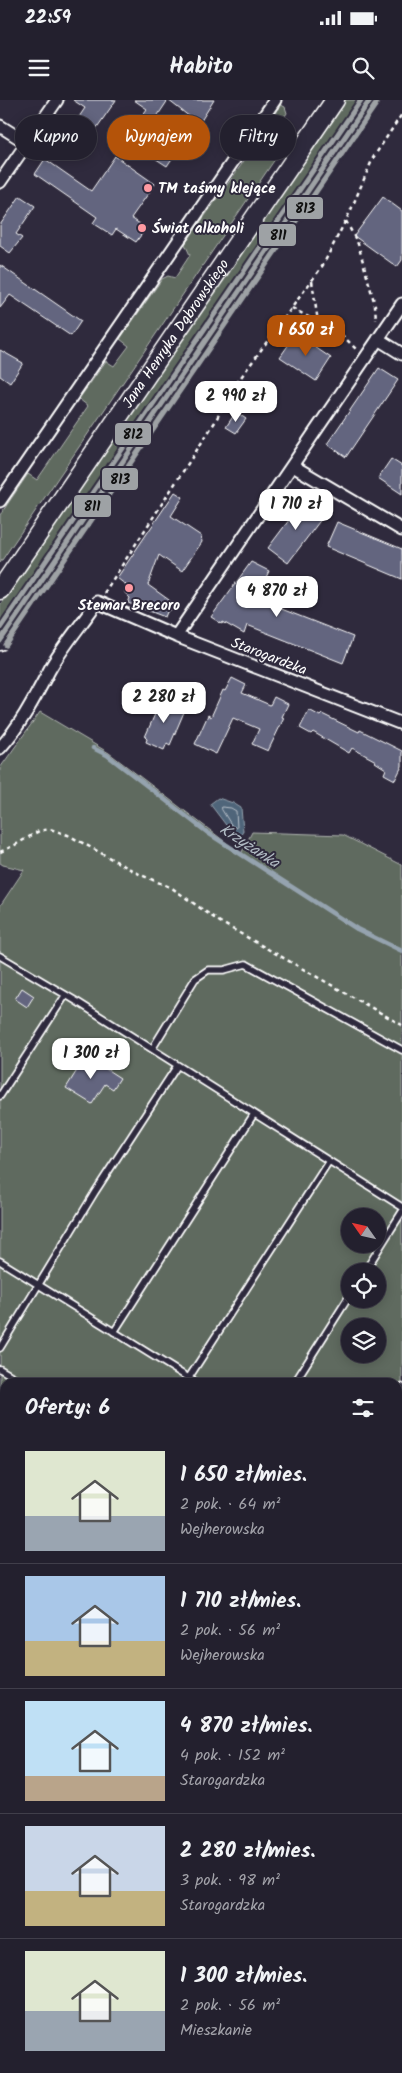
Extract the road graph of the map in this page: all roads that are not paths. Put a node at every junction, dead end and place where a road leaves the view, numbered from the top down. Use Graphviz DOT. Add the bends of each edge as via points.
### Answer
graph roads {
  1 [pos="57,100"];
  2 [pos="275,100"];
  3 [pos="335,100"];
  4 [pos="370,100"];
  5 [pos="47,115"];
  6 [pos="0,126"];
  7 [pos="15,135"];
  8 [pos="15,160"];
  9 [pos="0,182"];
  10 [pos="402,304"];
  11 [pos="378,339"];
  12 [pos="402,354"];
  13 [pos="293,466"];
  14 [pos="0,501"];
  15 [pos="402,530"];
  16 [pos="0,590"];
  17 [pos="176,636"];
  18 [pos="0,641"];
  19 [pos="402,724"];
  20 [pos="0,748"];
  21 [pos="0,956"];
  22 [pos="65,996"];
  23 [pos="152,1049"];
  24 [pos="402,1050"];
  25 [pos="177,1066"];
  26 [pos="0,1096"];
  27 [pos="254,1114"];
  28 [pos="329,1161"];
  29 [pos="402,1207"];
  30 [pos="402,1212"];
  31 [pos="0,1261"];
  32 [pos="370,1263"];
  33 [pos="37,1285"];
  34 [pos="342,1308"];
  35 [pos="114,1332"];
  36 [pos="0,1348"];
  37 [pos="0,1369"];
  38 [pos="15,1378"];
  39 [pos="188,1378"];
  40 [pos="298,1378"];
  1 -- 5 [label="street"];
  2 -- 14 [label="street"];
  3 -- 16 [label="main road, Jana Henryka Dąbrowskiego"];
  4 -- 18 [label="main road, Jana Henryka Dąbrowskiego"];
  6 -- 7 [label="street"];
  8 -- 9 [label="street"];
  10 -- 11 [label="street"];
  11 -- 12 [label="street"];
  11 -- 13 [label="street"];
  13 -- 15 [label="street"];
  13 -- 17 [label="street"];
  17 -- 19 [label="street, Starogardzka"];
  17 -- 20 [label="street, Starogardzka" via="97,602 50,668 10,738"];
  21 -- 22 [label="lane"];
  22 -- 23 [label="lane"];
  22 -- 26 [label="lane"];
  23 -- 24 [label="lane" via="202,972 246,964"];
  23 -- 25 [label="lane"];
  25 -- 27 [label="lane"];
  25 -- 33 [label="lane"];
  27 -- 28 [label="lane"];
  27 -- 35 [label="lane"];
  28 -- 29 [label="lane"];
  28 -- 39 [label="lane"];
  30 -- 32 [label="lane"];
  31 -- 33 [label="lane"];
  33 -- 35 [label="lane"];
  33 -- 36 [label="lane"];
  34 -- 40 [label="lane"];
  35 -- 39 [label="lane"];
  37 -- 38 [label="lane"];
}
